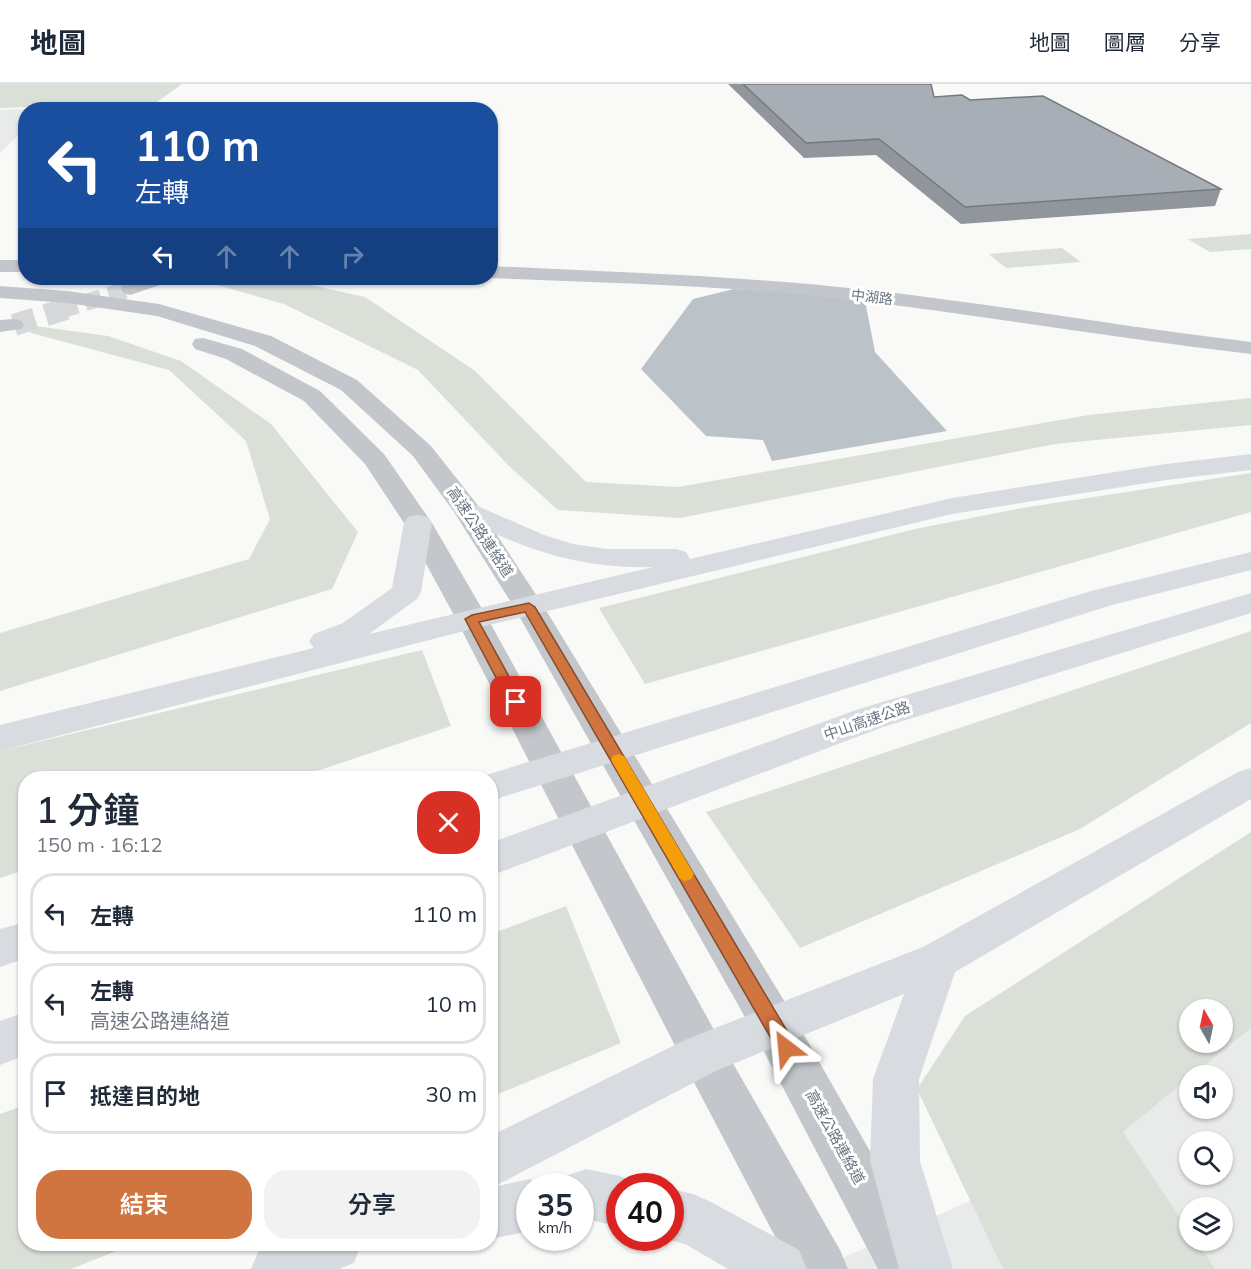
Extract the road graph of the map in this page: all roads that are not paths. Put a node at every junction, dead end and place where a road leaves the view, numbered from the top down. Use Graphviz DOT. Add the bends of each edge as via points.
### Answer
graph roads {
  1 [pos="0,266"];
  2 [pos="18,266"];
  3 [pos="498,272"];
  4 [pos="142,285"];
  5 [pos="130,289"];
  6 [pos="0,292"];
  7 [pos="5,319"];
  8 [pos="1251,348"];
  9 [pos="1251,462"];
  10 [pos="466,509"];
  11 [pos="418,523"];
  12 [pos="729,558"];
  13 [pos="1251,561"];
  14 [pos="1251,603"];
  15 [pos="529,607"];
  16 [pos="472,619"];
  17 [pos="206,685"];
  18 [pos="0,738"];
  19 [pos="1251,782"];
  20 [pos="498,785"];
  21 [pos="498,857"];
  22 [pos="18,942"];
  23 [pos="0,948"];
  24 [pos="938,960"];
  25 [pos="775,1028"];
  26 [pos="18,1036"];
  27 [pos="0,1043"];
  28 [pos="703,1054"];
  29 [pos="498,1159"];
  30 [pos="516,1208"];
  31 [pos="498,1211"];
  32 [pos="684,1218"];
  33 [pos="320,1251"];
  34 [pos="278,1269"];
  35 [pos="780,1269"];
  36 [pos="822,1269"];
  37 [pos="907,1269"];
  38 [pos="926,1269"];
  1 -- 2 [label="street"];
  3 -- 8 [label="street, 中湖路" via="697,281 868,296"];
  4 -- 5 [label="street"];
  6 -- 10 [label="street, 高速公路連絡道" via="159,310 263,341 349,385 422,450"];
  7 -- 11 [label="street" via="132,321 234,354 312,396 375,459"];
  9 -- 12 [label="highway" via="952,506"];
  10 -- 12 [label="highway" via="523,538 563,551 606,558"];
  10 -- 15 [label="street, 高速公路連絡道"];
  11 -- 16 [label="street"];
  11 -- 17 [label="highway" via="406,592 354,630"];
  12 -- 15 [label="highway"];
  13 -- 20 [label="highway" via="1102,598"];
  14 -- 21 [label="highway, 中山高速公路" via="871,718"];
  15 -- 16 [label="highway"];
  15 -- 25 [label="street, 高速公路連絡道"];
  16 -- 17 [label="highway"];
  16 -- 28 [label="street"];
  17 -- 18 [label="highway"];
  19 -- 24 [label="highway"];
  22 -- 23 [label="highway"];
  24 -- 25 [label="highway"];
  24 -- 38 [label="highway" via="896,1079 896,1161"];
  25 -- 28 [label="highway"];
  25 -- 37 [label="street, 高速公路連絡道"];
  26 -- 27 [label="highway"];
  28 -- 29 [label="highway"];
  28 -- 36 [label="street"];
  30 -- 31 [label="highway"];
  32 -- 35 [label="highway"];
  33 -- 34 [label="highway"];
}
